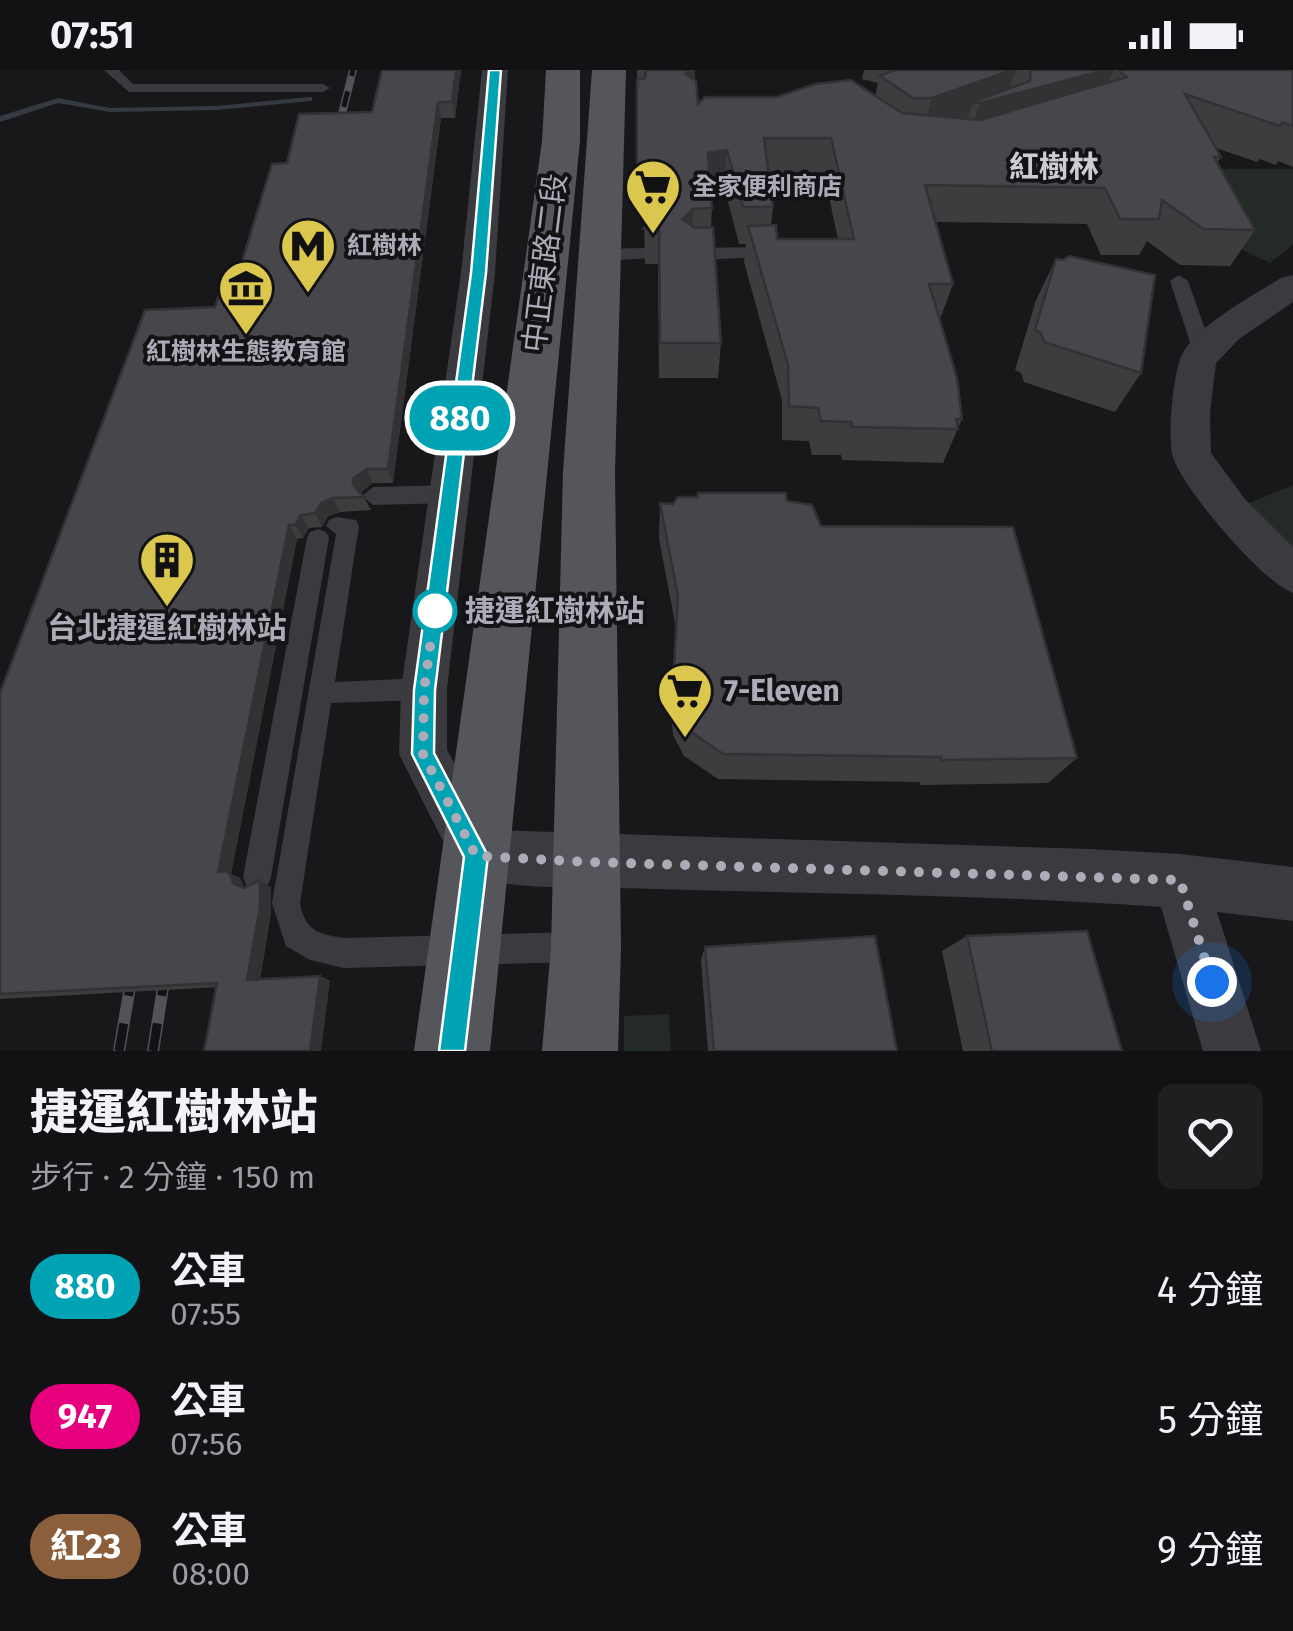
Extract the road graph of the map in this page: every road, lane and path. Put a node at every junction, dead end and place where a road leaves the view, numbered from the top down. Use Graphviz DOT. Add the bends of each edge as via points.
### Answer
graph roads {
  1 [pos="111,70"];
  2 [pos="495,70"];
  3 [pos="563,70"];
  4 [pos="324,88"];
  5 [pos="612,96"];
  6 [pos="766,253"];
  7 [pos="693,254"];
  8 [pos="1179,281"];
  9 [pos="1293,286"];
  10 [pos="1204,354"];
  11 [pos="451,494"];
  12 [pos="373,496"];
  13 [pos="1293,576"];
  14 [pos="424,690"];
  15 [pos="336,693"];
  16 [pos="476,856"];
  17 [pos="586,862"];
  18 [pos="258,877"];
  19 [pos="1180,880"];
  20 [pos="1293,894"];
  21 [pos="586,947"];
  22 [pos="465,950"];
  23 [pos="452,1051"];
  24 [pos="580,1051"];
  25 [pos="1232,1051"];
  1 -- 4 [label="lane" via="129,88"];
  2 -- 11 [label="street"];
  3 -- 16 [label="main road, 中正東路二段" via="561,141"];
  5 -- 17 [label="main road, 中正東路二段" via="623,255 589,472"];
  6 -- 7 [label="lane"];
  8 -- 10 [label="lane"];
  9 -- 10 [label="street" via="1227,330"];
  10 -- 13 [label="street" via="1191,414 1192,456 1230,510"];
  11 -- 12 [label="lane"];
  11 -- 14 [label="street"];
  14 -- 15 [label="lane"];
  14 -- 16 [label="street" via="423,754"];
  16 -- 17 [label="street"];
  16 -- 22 [label="main road, 中正東路二段"];
  17 -- 19 [label="street"];
  17 -- 21 [label="main road, 中正東路二段"];
  18 -- 22 [label="lane" via="324,537 348,526 286,902 289,927 308,948 344,954"];
  19 -- 20 [label="street"];
  19 -- 25 [label="street"];
  21 -- 22 [label="lane"];
  21 -- 24 [label="main road, 中正東路二段"];
  22 -- 23 [label="main road, 中正東路二段"];
}
